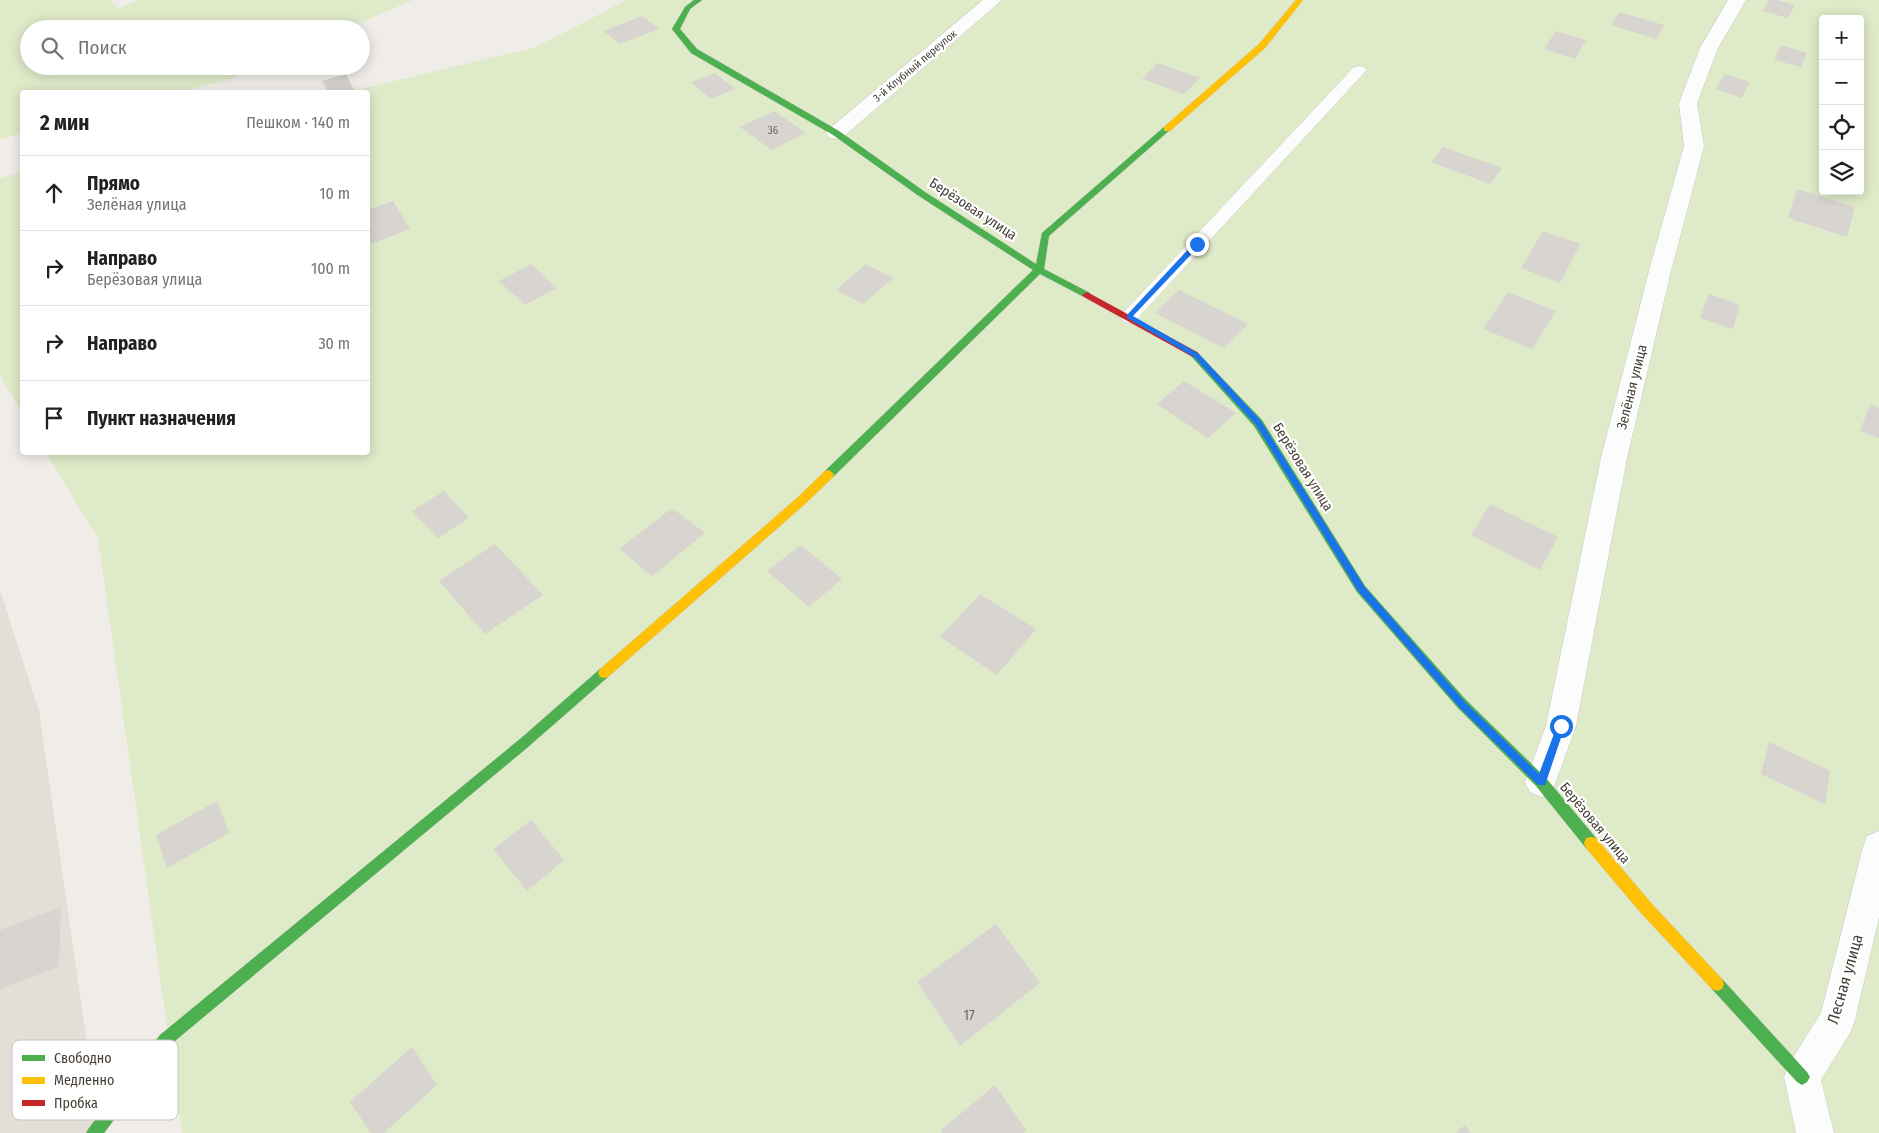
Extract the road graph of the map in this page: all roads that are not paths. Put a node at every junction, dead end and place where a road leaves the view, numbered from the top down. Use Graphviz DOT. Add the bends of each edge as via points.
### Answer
graph roads {
  1 [pos="699,0"];
  2 [pos="993,0"];
  3 [pos="1300,0"];
  4 [pos="1737,0"];
  5 [pos="1359,70"];
  6 [pos="836,133"];
  7 [pos="1039,270"];
  8 [pos="1129,317"];
  9 [pos="1541,782"];
  10 [pos="1879,848"];
  11 [pos="165,1040"];
  12 [pos="1802,1077"];
  13 [pos="104,1120"];
  14 [pos="94,1133"];
  15 [pos="1814,1133"];
  1 -- 6 [label="street, Берёзовая улица" via="687,8 676,29 694,51"];
  2 -- 6 [label="street, 3-й Клубный переулок"];
  3 -- 7 [label="street" via="1262,46 1045,235"];
  4 -- 9 [label="street, Зелёная улица" via="1710,48 1688,103 1694,146 1614,458 1561,726"];
  5 -- 8 [label="lane"];
  6 -- 7 [label="street, Берёзовая улица"];
  7 -- 8 [label="street, Берёзовая улица"];
  7 -- 11 [label="street" via="778,520 524,743"];
  8 -- 9 [label="street, Берёзовая улица" via="1197,356 1258,423 1361,589 1462,704"];
  9 -- 12 [label="street, Берёзовая улица" via="1646,908"];
  10 -- 12 [label="street, Лесная улица" via="1837,1020"];
  12 -- 15 [label="street"];
  13 -- 14 [label="street"];
}
